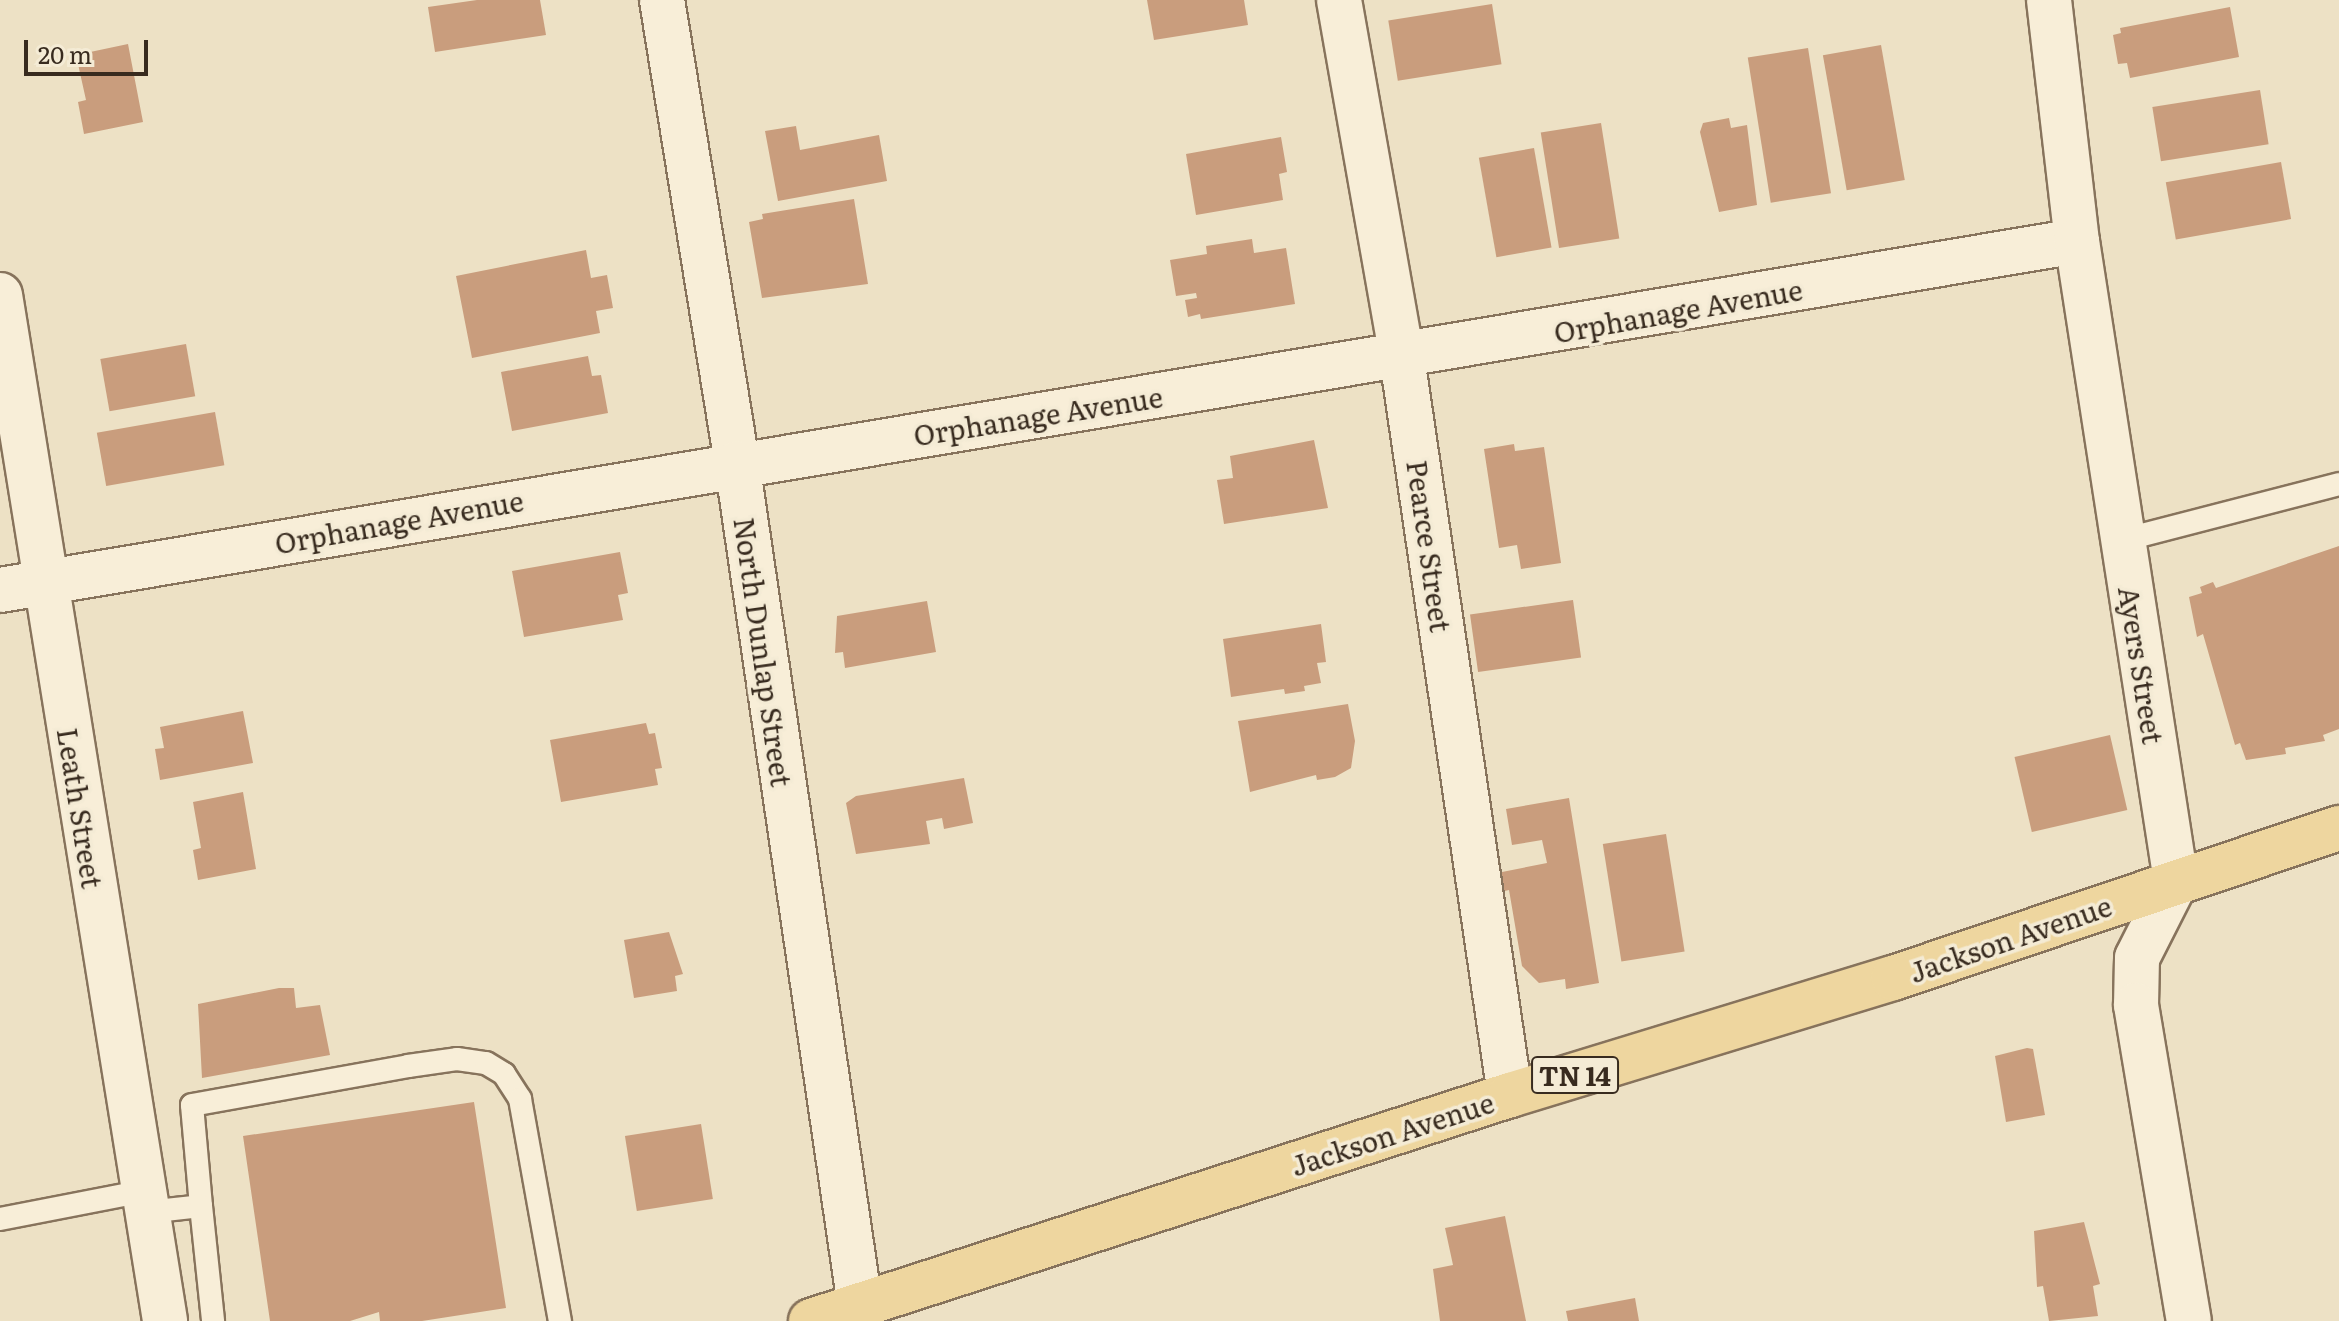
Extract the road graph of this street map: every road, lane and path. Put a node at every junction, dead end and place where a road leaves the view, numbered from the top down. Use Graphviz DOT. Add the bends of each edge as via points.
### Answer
graph roads {
  1 [pos="662,0"];
  2 [pos="1339,0"];
  3 [pos="2049,0"];
  4 [pos="2077,241"];
  5 [pos="0,295"];
  6 [pos="1402,358"];
  7 [pos="737,463"];
  8 [pos="2339,484"];
  9 [pos="2123,540"];
  10 [pos="45,583"];
  11 [pos="0,590"];
  12 [pos="2339,828"];
  13 [pos="2176,881"];
  14 [pos="1510,1095"];
  15 [pos="145,1202"];
  16 [pos="201,1206"];
  17 [pos="0,1219"];
  18 [pos="860,1305"];
  19 [pos="554,1319"];
  20 [pos="165,1321"];
  21 [pos="213,1321"];
  22 [pos="811,1321"];
  23 [pos="2189,1321"];
  1 -- 7 [label="street, North Dunlap Street"];
  2 -- 6 [label="street, Pearce Street"];
  3 -- 4 [label="street, Ayers Street"];
  4 -- 6 [label="street, Orphanage Avenue"];
  4 -- 9 [label="street, Ayers Street"];
  5 -- 10 [label="street, Leath Street"];
  6 -- 7 [label="street, Orphanage Avenue"];
  6 -- 14 [label="street, Pearce Street"];
  7 -- 10 [label="street, Orphanage Avenue"];
  7 -- 18 [label="street, North Dunlap Street"];
  8 -- 9 [label="lane"];
  9 -- 13 [label="street, Ayers Street"];
  10 -- 11 [label="street, Orphanage Avenue"];
  10 -- 15 [label="street, Leath Street"];
  12 -- 13 [label="main road, Jackson Avenue / TN 14"];
  13 -- 14 [label="main road, Jackson Avenue / TN 14" via="1893,978"];
  13 -- 23 [label="street" via="2137,958 2136,1005"];
  14 -- 18 [label="main road, Jackson Avenue / TN 14"];
  15 -- 16 [label="lane"];
  15 -- 17 [label="lane"];
  15 -- 20 [label="street, Leath Street"];
  16 -- 19 [label="lane" via="192,1105 433,1062 486,1063 504,1074 520,1099"];
  16 -- 21 [label="lane"];
  18 -- 22 [label="main road, Jackson Avenue / TN 14"];
}
